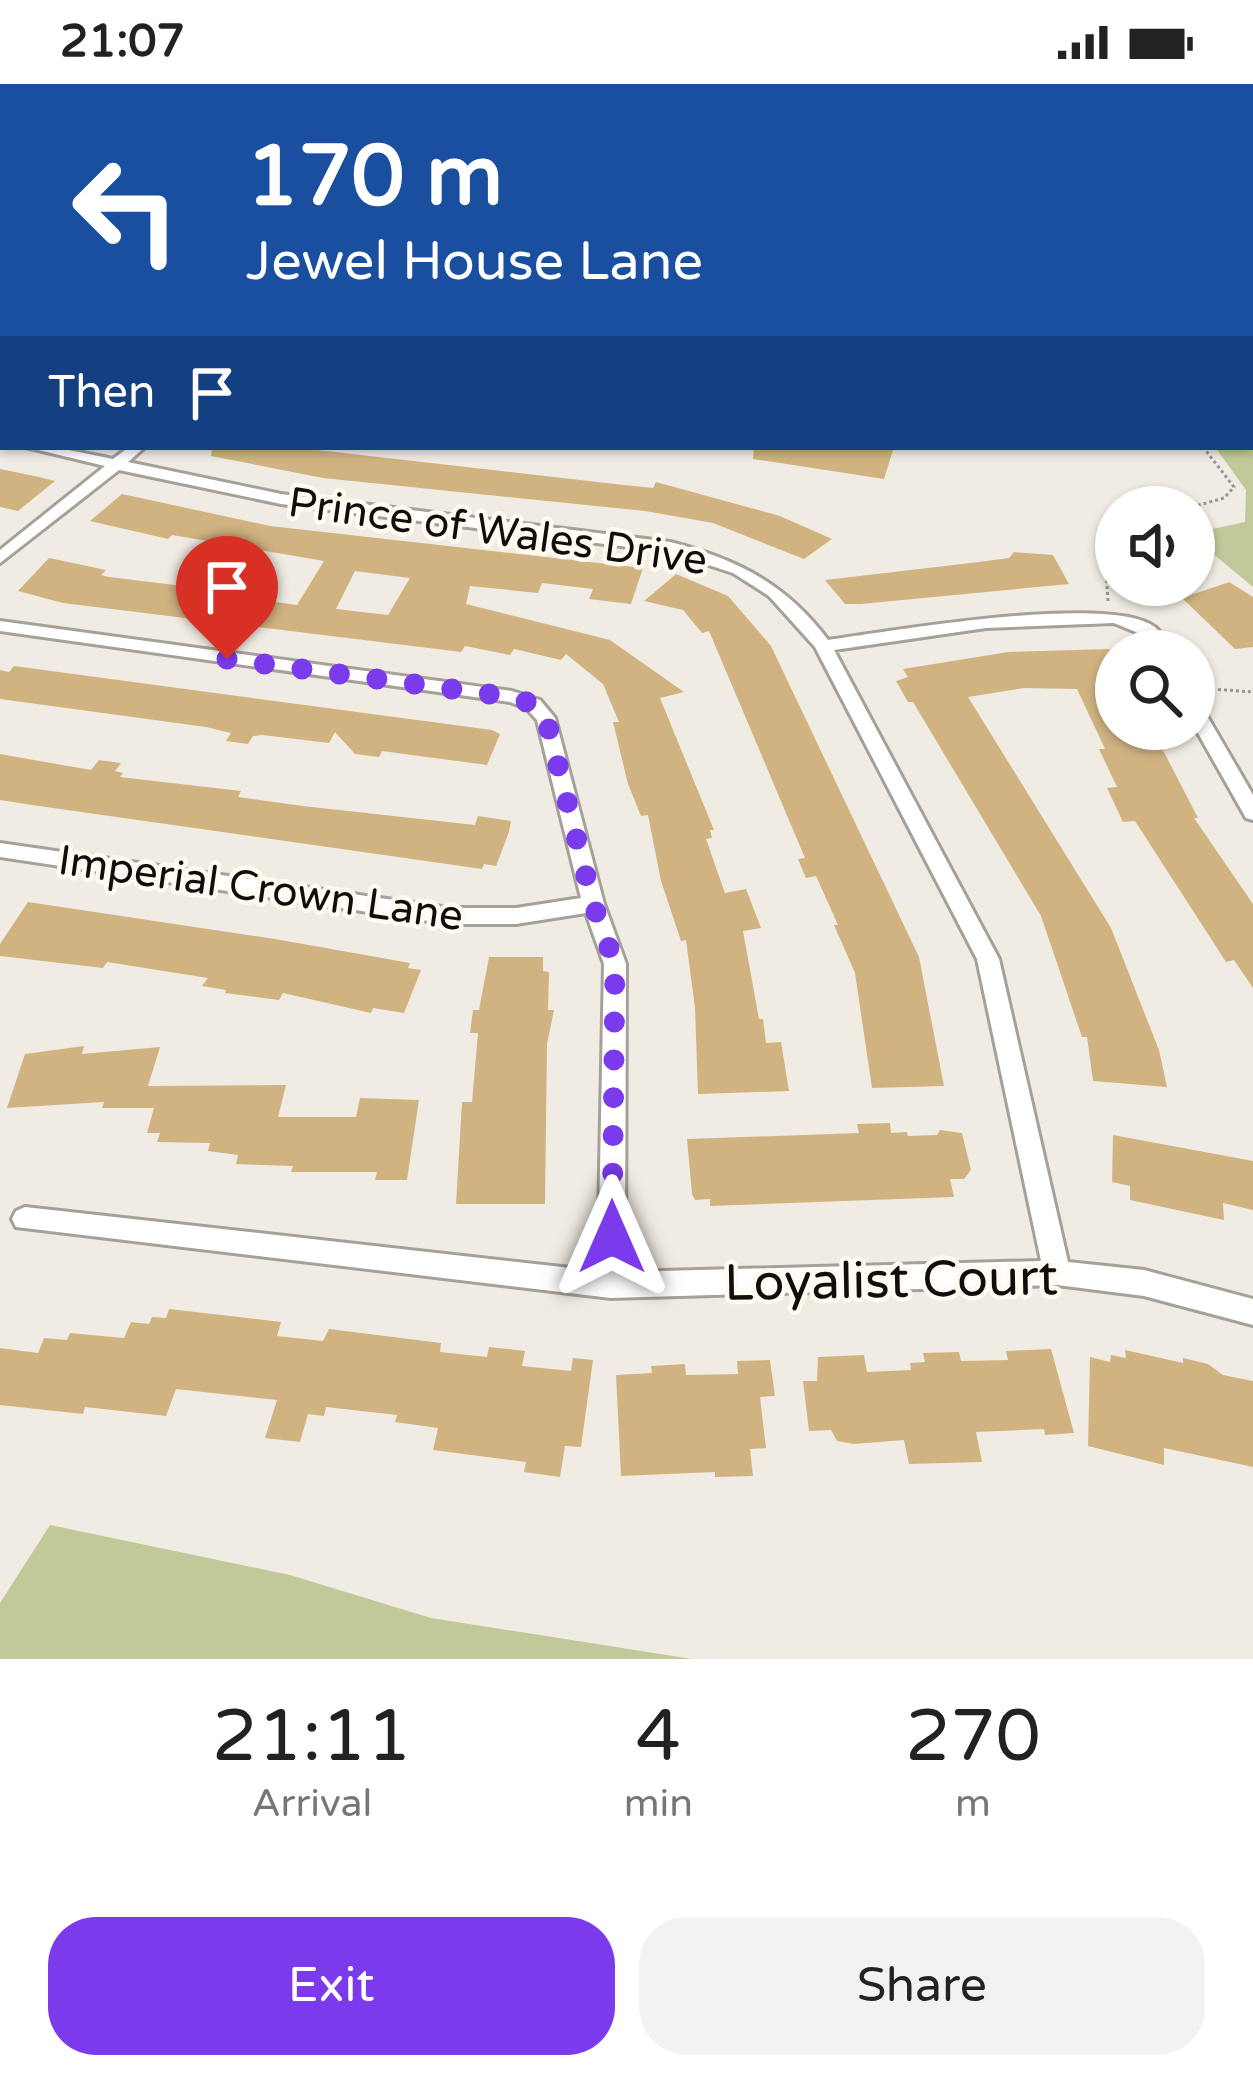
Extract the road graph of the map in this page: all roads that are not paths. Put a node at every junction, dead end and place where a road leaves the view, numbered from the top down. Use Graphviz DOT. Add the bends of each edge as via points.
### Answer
graph roads {
  1 [pos="48,450"];
  2 [pos="134,450"];
  3 [pos="117,464"];
  4 [pos="0,558"];
  5 [pos="0,626"];
  6 [pos="1146,630"];
  7 [pos="823,646"];
  8 [pos="1215,746"];
  9 [pos="1253,813"];
  10 [pos="0,850"];
  11 [pos="593,904"];
  12 [pos="25,1219"];
  13 [pos="1057,1273"];
  14 [pos="611,1285"];
  15 [pos="1253,1312"];
  1 -- 3 [label="street, Prince of Wales Drive"];
  2 -- 3 [label="street"];
  3 -- 4 [label="street"];
  3 -- 7 [label="street, Prince of Wales Drive" via="281,499 704,555 778,592"];
  5 -- 11 [label="street" via="533,704 546,718"];
  6 -- 7 [label="street" via="1116,619 986,623"];
  7 -- 13 [label="street, Prince of Wales Drive" via="988,959"];
  8 -- 9 [label="street"];
  10 -- 11 [label="street, Imperial Crown Lane" via="449,916"];
  11 -- 14 [label="street" via="615,964"];
  12 -- 14 [label="street, Loyalist Court"];
  13 -- 14 [label="street, Loyalist Court"];
  13 -- 15 [label="street, Loyalist Court" via="1144,1283"];
}
